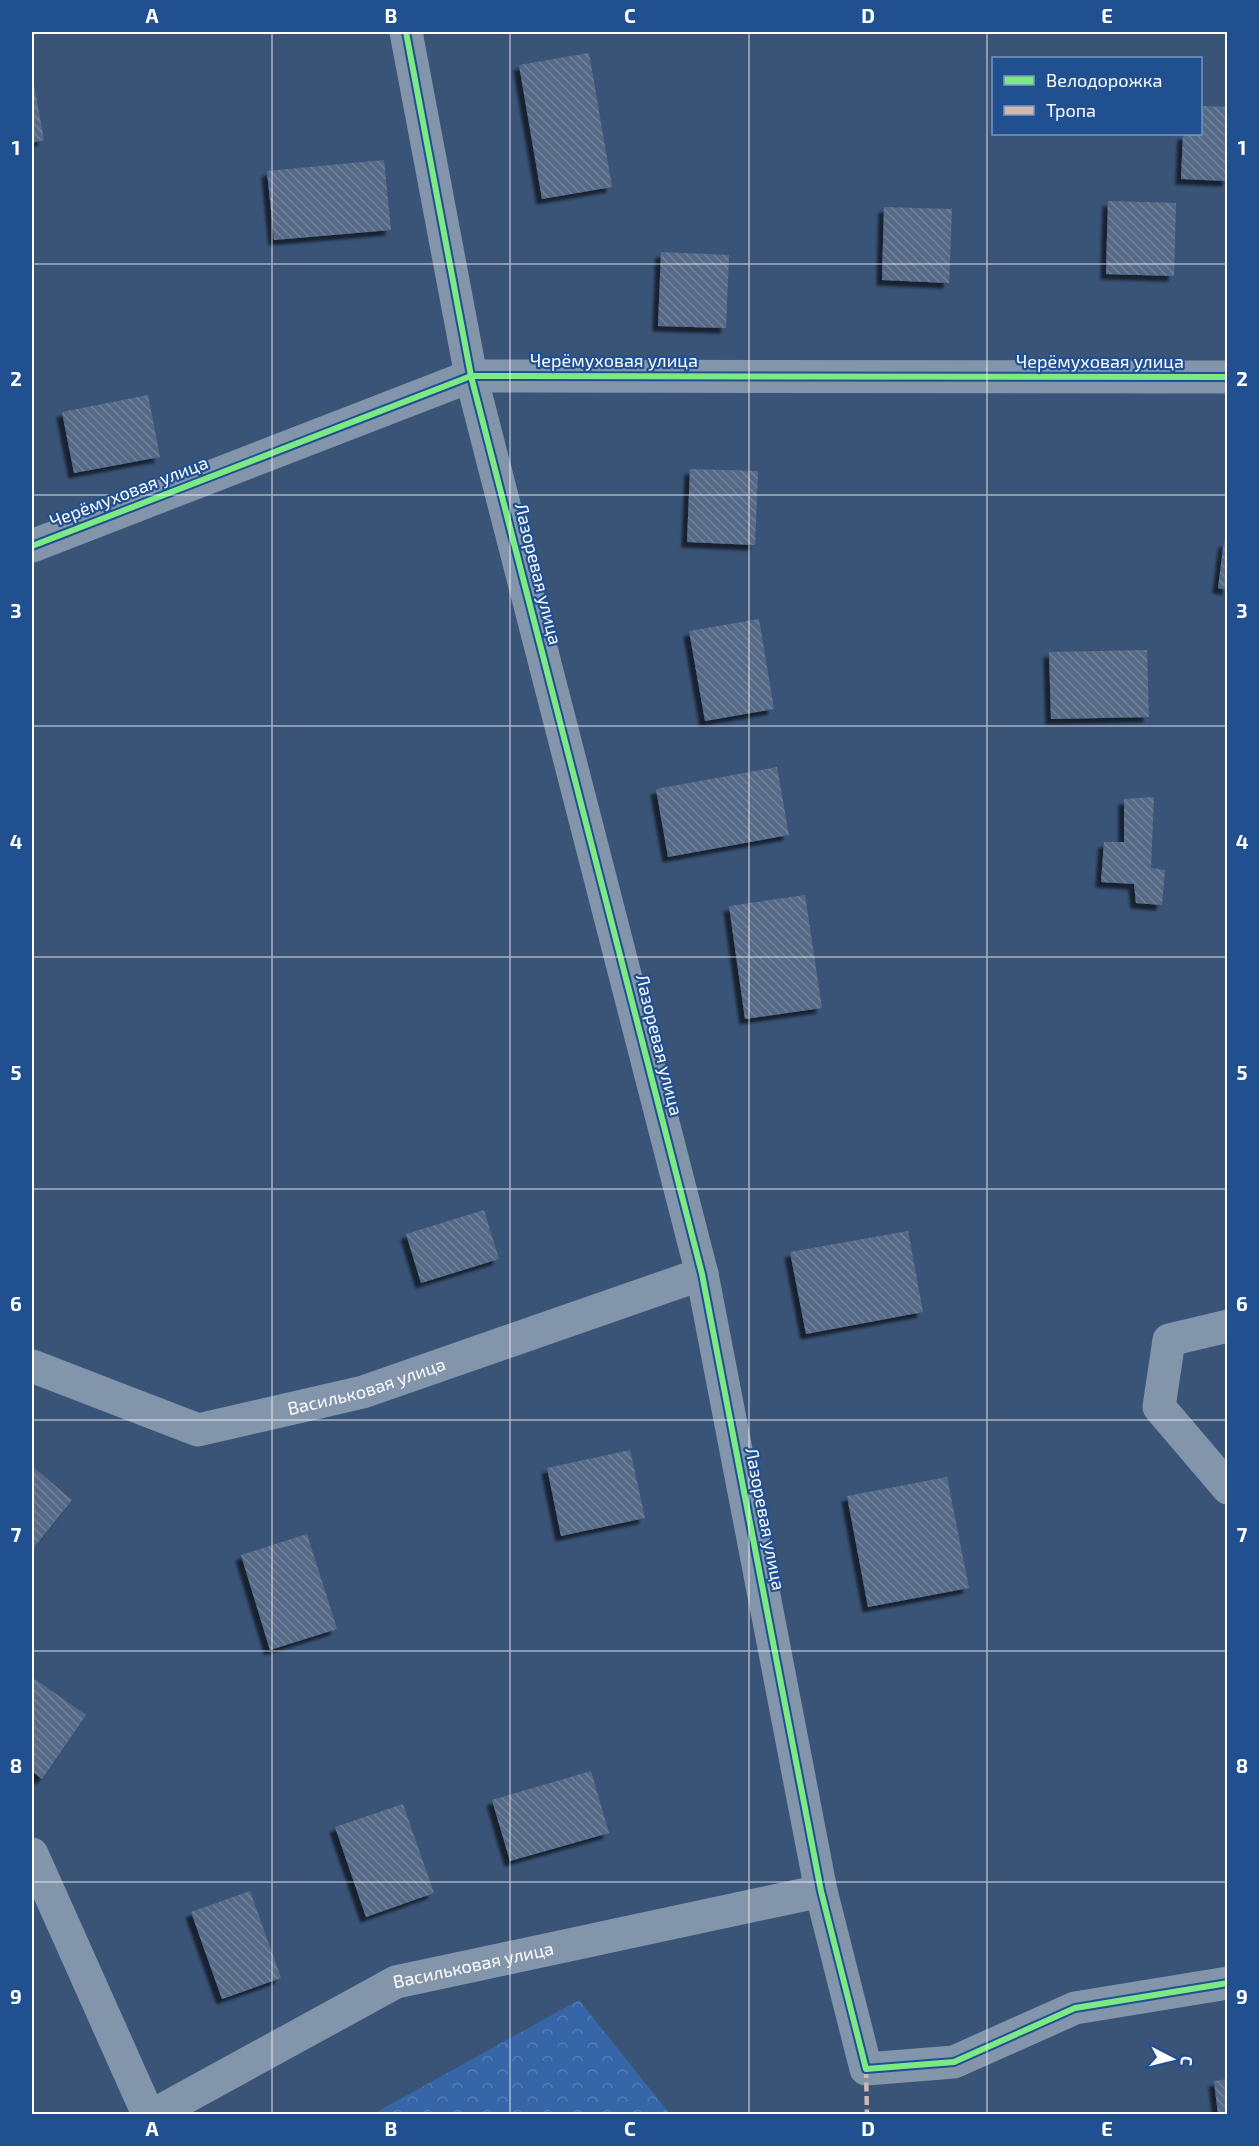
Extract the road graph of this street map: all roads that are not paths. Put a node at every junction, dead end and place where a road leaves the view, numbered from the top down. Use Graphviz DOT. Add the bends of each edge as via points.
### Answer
graph roads {
  1 [pos="406,32"];
  2 [pos="471,376"];
  3 [pos="1227,377"];
  4 [pos="32,546"];
  5 [pos="702,1274"];
  6 [pos="1227,1326"];
  7 [pos="32,1366"];
  8 [pos="1227,1488"];
  9 [pos="32,1854"];
  10 [pos="821,1891"];
  11 [pos="1227,1983"];
  12 [pos="148,2115"];
  13 [pos="155,2115"];
  1 -- 2 [label="street, Лазоревая улица"];
  2 -- 3 [label="street, Черёмуховая улица"];
  2 -- 4 [label="street, Черёмуховая улица"];
  2 -- 5 [label="street, Лазоревая улица"];
  5 -- 7 [label="street, Васильковая улица" via="363,1392 198,1430"];
  5 -- 10 [label="street, Лазоревая улица"];
  6 -- 8 [label="street" via="1169,1340 1159,1407"];
  9 -- 12 [label="street"];
  10 -- 11 [label="street, Лазоревая улица" via="866,2069 954,2062 1075,2008"];
  10 -- 13 [label="street, Васильковая улица" via="396,1982"];
}
